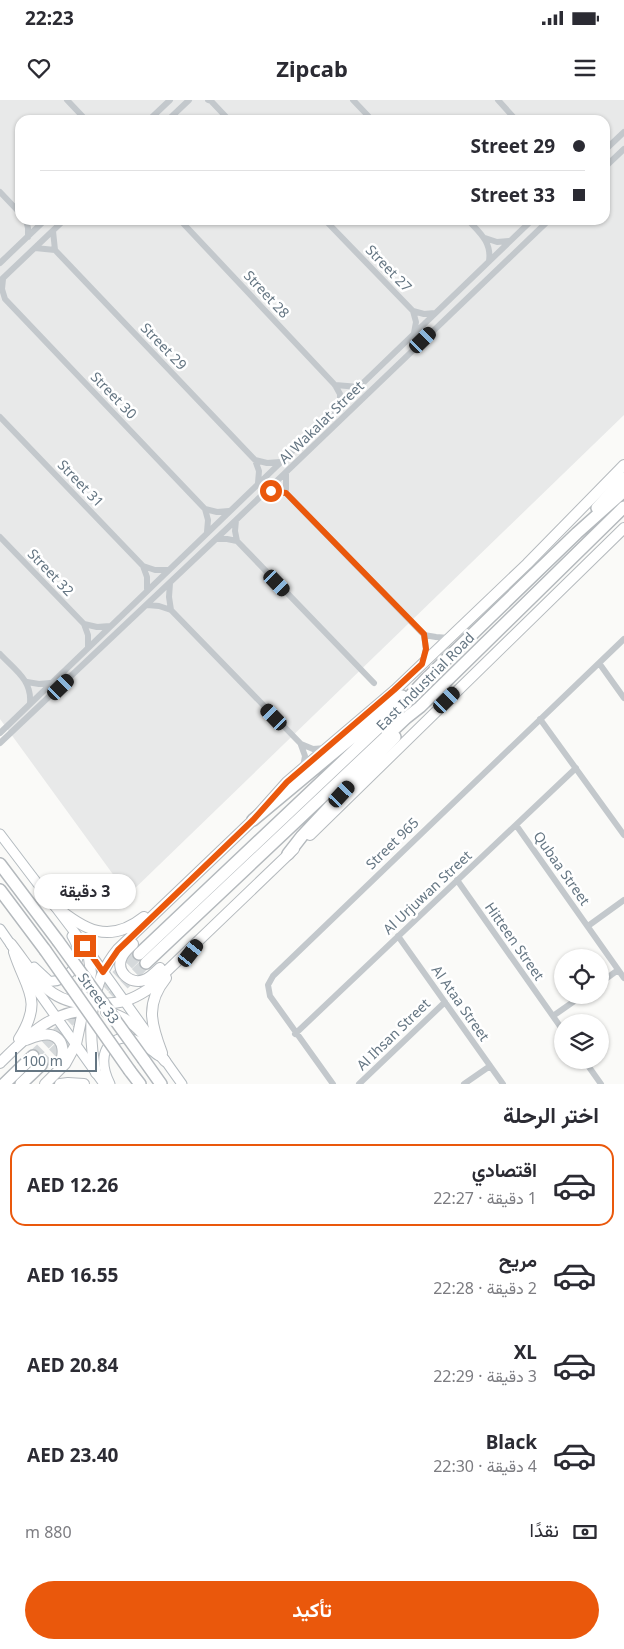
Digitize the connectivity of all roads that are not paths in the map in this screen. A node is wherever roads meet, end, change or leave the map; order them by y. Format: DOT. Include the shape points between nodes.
graph roads {
  1 [pos="67,100"];
  2 [pos="170,100"];
  3 [pos="189,100"];
  4 [pos="210,100"];
  5 [pos="353,100"];
  6 [pos="498,100"];
  7 [pos="81,115"];
  8 [pos="154,115"];
  9 [pos="173,115"];
  10 [pos="224,115"];
  11 [pos="367,115"];
  12 [pos="512,115"];
  13 [pos="624,132"];
  14 [pos="610,145"];
  15 [pos="624,149"];
  16 [pos="610,162"];
  17 [pos="0,192"];
  18 [pos="15,208"];
  19 [pos="28,225"];
  20 [pos="41,225"];
  21 [pos="59,225"];
  22 [pos="185,225"];
  23 [pos="330,225"];
  24 [pos="473,225"];
  25 [pos="527,225"];
  26 [pos="544,225"];
  27 [pos="53,231"];
  28 [pos="28,237"];
  29 [pos="484,237"];
  30 [pos="510,241"];
  31 [pos="35,248"];
  32 [pos="55,250"];
  33 [pos="489,261"];
  34 [pos="0,264"];
  35 [pos="1,280"];
  36 [pos="2,298"];
  37 [pos="413,311"];
  38 [pos="435,313"];
  39 [pos="414,333"];
  40 [pos="335,385"];
  41 [pos="359,387"];
  42 [pos="340,404"];
  43 [pos="0,417"];
  44 [pos="255,460"];
  45 [pos="280,462"];
  46 [pos="624,465"];
  47 [pos="286,472"];
  48 [pos="624,478"];
  49 [pos="258,483"];
  50 [pos="624,491"];
  51 [pos="266,492"];
  52 [pos="286,493"];
  53 [pos="624,507"];
  54 [pos="205,509"];
  55 [pos="229,511"];
  56 [pos="624,517"];
  57 [pos="236,520"];
  58 [pos="624,528"];
  59 [pos="208,532"];
  60 [pos="577,533"];
  61 [pos="0,537"];
  62 [pos="216,539"];
  63 [pos="237,541"];
  64 [pos="588,544"];
  65 [pos="143,566"];
  66 [pos="168,570"];
  67 [pos="170,583"];
  68 [pos="147,590"];
  69 [pos="147,605"];
  70 [pos="171,610"];
  71 [pos="84,624"];
  72 [pos="110,626"];
  73 [pos="424,634"];
  74 [pos="449,638"];
  75 [pos="624,639"];
  76 [pos="88,647"];
  77 [pos="0,654"];
  78 [pos="600,663"];
  79 [pos="422,664"];
  80 [pos="426,679"];
  81 [pos="27,682"];
  82 [pos="51,683"];
  83 [pos="374,683"];
  84 [pos="624,698"];
  85 [pos="30,704"];
  86 [pos="420,707"];
  87 [pos="540,719"];
  88 [pos="0,732"];
  89 [pos="0,743"];
  90 [pos="301,744"];
  91 [pos="327,747"];
  92 [pos="303,768"];
  93 [pos="576,768"];
  94 [pos="253,820"];
  95 [pos="516,825"];
  96 [pos="0,834"];
  97 [pos="624,835"];
  98 [pos="288,854"];
  99 [pos="0,864"];
  100 [pos="457,880"];
  101 [pos="181,889"];
  102 [pos="0,890"];
  103 [pos="624,900"];
  104 [pos="54,905"];
  105 [pos="66,922"];
  106 [pos="212,926"];
  107 [pos="588,926"];
  108 [pos="0,929"];
  109 [pos="398,936"];
  110 [pos="11,944"];
  111 [pos="85,946"];
  112 [pos="139,954"];
  113 [pos="146,963"];
  114 [pos="618,970"];
  115 [pos="103,972"];
  116 [pos="609,976"];
  117 [pos="624,978"];
  118 [pos="126,1002"];
  119 [pos="445,1002"];
  120 [pos="570,1004"];
  121 [pos="89,1007"];
  122 [pos="56,1016"];
  123 [pos="553,1016"];
  124 [pos="295,1034"];
  125 [pos="20,1043"];
  126 [pos="76,1044"];
  127 [pos="12,1050"];
  128 [pos="165,1061"];
  129 [pos="0,1062"];
  130 [pos="490,1066"];
  131 [pos="590,1069"];
  132 [pos="96,1073"];
  133 [pos="4,1084"];
  134 [pos="21,1084"];
  135 [pos="39,1084"];
  136 [pos="45,1084"];
  137 [pos="60,1084"];
  138 [pos="84,1084"];
  139 [pos="104,1084"];
  140 [pos="110,1084"];
  141 [pos="140,1084"];
  142 [pos="161,1084"];
  143 [pos="182,1084"];
  144 [pos="333,1084"];
  145 [pos="359,1084"];
  146 [pos="464,1084"];
  147 [pos="503,1084"];
  148 [pos="601,1084"];
  1 -- 7 [label="street"];
  2 -- 8 [label="street"];
  3 -- 9 [label="street"];
  4 -- 10 [label="street"];
  5 -- 11 [label="street"];
  6 -- 12 [label="street"];
  13 -- 14 [label="street"];
  15 -- 16 [label="street"];
  17 -- 18 [label="street"];
  19 -- 28 [label="street"];
  20 -- 28 [label="street"];
  21 -- 27 [label="street"];
  22 -- 40 [label="street, Street 28"];
  23 -- 37 [label="street, Street 27"];
  24 -- 29 [label="street"];
  25 -- 30 [label="street, Al Wakalat Street"];
  26 -- 47 [label="street, Al Wakalat Street"];
  27 -- 31 [label="street"];
  27 -- 32 [label="street"];
  28 -- 34 [label="street"];
  29 -- 30 [label="street" via="497,242"];
  29 -- 33 [label="street" via="490,249"];
  30 -- 33 [label="street, Al Wakalat Street"];
  31 -- 32 [label="street"];
  31 -- 35 [label="street"];
  32 -- 44 [label="street, Street 29"];
  33 -- 38 [label="street, Al Wakalat Street"];
  35 -- 36 [label="street, Street 30"];
  36 -- 54 [label="street, Street 30"];
  37 -- 38 [label="street, Street 27"];
  37 -- 39 [label="street, Street 27"];
  38 -- 39 [label="street, Al Wakalat Street"];
  39 -- 41 [label="street, Al Wakalat Street"];
  40 -- 41 [label="street"];
  40 -- 42 [label="street, Street 28" via="340,394"];
  41 -- 42 [label="street, Al Wakalat Street"];
  42 -- 45 [label="street, Al Wakalat Street"];
  43 -- 65 [label="street, Street 31"];
  44 -- 45 [label="street"];
  44 -- 49 [label="street" via="259,471"];
  45 -- 49 [label="street, Al Wakalat Street"];
  46 -- 74 [label="main road, East Industrial Road"];
  47 -- 51 [label="street, Al Wakalat Street"];
  47 -- 52 [label="street"];
  48 -- 60 [label="highway"];
  49 -- 55 [label="street, Al Wakalat Street"];
  50 -- 60 [label="highway, East Industrial Road"];
  51 -- 52 [label="street"];
  51 -- 57 [label="street, Al Wakalat Street"];
  52 -- 73 [label="street"];
  53 -- 64 [label="highway, East Industrial Road"];
  54 -- 55 [label="street"];
  54 -- 59 [label="street"];
  55 -- 59 [label="street, Al Wakalat Street"];
  56 -- 64 [label="highway"];
  57 -- 62 [label="street, Al Wakalat Street"];
  57 -- 63 [label="street"];
  58 -- 98 [label="main road"];
  59 -- 66 [label="street, Al Wakalat Street"];
  60 -- 80 [label="highway, East Industrial Road"];
  61 -- 71 [label="street, Street 32"];
  62 -- 63 [label="street"];
  62 -- 67 [label="street, Al Wakalat Street"];
  63 -- 83 [label="street"];
  64 -- 86 [label="highway, East Industrial Road"];
  65 -- 66 [label="street"];
  65 -- 68 [label="street" via="148,577"];
  66 -- 68 [label="street, Al Wakalat Street"];
  67 -- 69 [label="street, Al Wakalat Street"];
  67 -- 70 [label="street"];
  68 -- 72 [label="street, Al Wakalat Street"];
  69 -- 70 [label="street"];
  69 -- 89 [label="street, Al Wakalat Street"];
  70 -- 90 [label="street"];
  71 -- 72 [label="street"];
  71 -- 76 [label="street"];
  72 -- 76 [label="street, Al Wakalat Street"];
  73 -- 74 [label="street"];
  73 -- 79 [label="street" via="426,649"];
  74 -- 79 [label="main road, East Industrial Road"];
  75 -- 78 [label="street, Street 965"];
  76 -- 82 [label="street, Al Wakalat Street"];
  77 -- 81 [label="street"];
  78 -- 84 [label="street"];
  78 -- 87 [label="street, Street 965"];
  79 -- 91 [label="main road, East Industrial Road"];
  80 -- 94 [label="highway" via="372,719"];
  80 -- 112 [label="highway, East Industrial Road"];
  81 -- 82 [label="street"];
  81 -- 85 [label="street"];
  82 -- 85 [label="street, Al Wakalat Street"];
  85 -- 88 [label="street, Al Wakalat Street"];
  86 -- 98 [label="highway" via="410,722"];
  86 -- 113 [label="highway, East Industrial Road"];
  87 -- 93 [label="street"];
  87 -- 124 [label="street, Street 965" via="273,976 268,984 270,996"];
  90 -- 91 [label="street" via="313,749"];
  90 -- 92 [label="street" via="305,756"];
  91 -- 92 [label="main road, East Industrial Road"];
  92 -- 94 [label="main road, East Industrial Road"];
  93 -- 95 [label="street, Al Urjuwan Street"];
  93 -- 97 [label="street"];
  94 -- 101 [label="main road, East Industrial Road"];
  95 -- 100 [label="street, Al Urjuwan Street"];
  95 -- 107 [label="street, Qubaa Street"];
  96 -- 104 [label="street, Street 33"];
  98 -- 106 [label="main road"];
  99 -- 142 [label="highway, Street 33, bridge"];
  100 -- 109 [label="street, Al Urjuwan Street"];
  100 -- 123 [label="street, Hitteen Street"];
  101 -- 104 [label="main road" via="133,925 113,932 85,927"];
  101 -- 106 [label="main road" via="122,957 120,966 124,974 134,981 146,979"];
  101 -- 115 [label="main road" via="118,950"];
  102 -- 141 [label="highway, Street 33, bridge"];
  103 -- 107 [label="street, Qubaa Street"];
  104 -- 105 [label="street, Street 33"];
  105 -- 110 [label="street" via="76,944 78,958 66,977 52,982 46,980"];
  105 -- 111 [label="street, Street 33"];
  106 -- 118 [label="main road" via="147,990"];
  106 -- 128 [label="main road" via="156,991 152,1019"];
  107 -- 114 [label="street, Qubaa Street"];
  108 -- 110 [label="street"];
  109 -- 119 [label="street, Al Ataa Street"];
  109 -- 124 [label="street, Al Urjuwan Street"];
  110 -- 121 [label="main road" via="49,992 68,1002"];
  110 -- 122 [label="street"];
  110 -- 127 [label="main road" via="30,991 32,1009 28,1025"];
  111 -- 115 [label="street, Street 33"];
  111 -- 121 [label="main road" via="91,973"];
  114 -- 116 [label="street"];
  114 -- 117 [label="street, Qubaa Street"];
  115 -- 118 [label="street, Street 33"];
  115 -- 121 [label="main road"];
  118 -- 121 [label="main road"];
  118 -- 128 [label="street, Street 33"];
  119 -- 130 [label="street, Al Ataa Street"];
  119 -- 145 [label="street, Al Ihsan Street"];
  120 -- 123 [label="street"];
  121 -- 122 [label="main road"];
  121 -- 126 [label="main road"];
  121 -- 128 [label="main road" via="119,1015 134,1024"];
  121 -- 132 [label="main road"];
  122 -- 125 [label="main road"];
  122 -- 126 [label="street"];
  124 -- 144 [label="street, Street 965"];
  125 -- 127 [label="main road"];
  125 -- 135 [label="main road" via="45,1035 60,1041 62,1060"];
  126 -- 132 [label="street"];
  126 -- 136 [label="main road" via="65,1064"];
  127 -- 129 [label="main road"];
  128 -- 140 [label="street" via="131,1038 118,1039 108,1047 103,1061"];
  128 -- 143 [label="street"];
  130 -- 146 [label="street"];
  130 -- 147 [label="street, Al Ataa Street"];
  131 -- 148 [label="street"];
  132 -- 139 [label="street"];
  133 -- 134 [label="highway" via="37,1061"];
  137 -- 138 [label="main road"];
}
